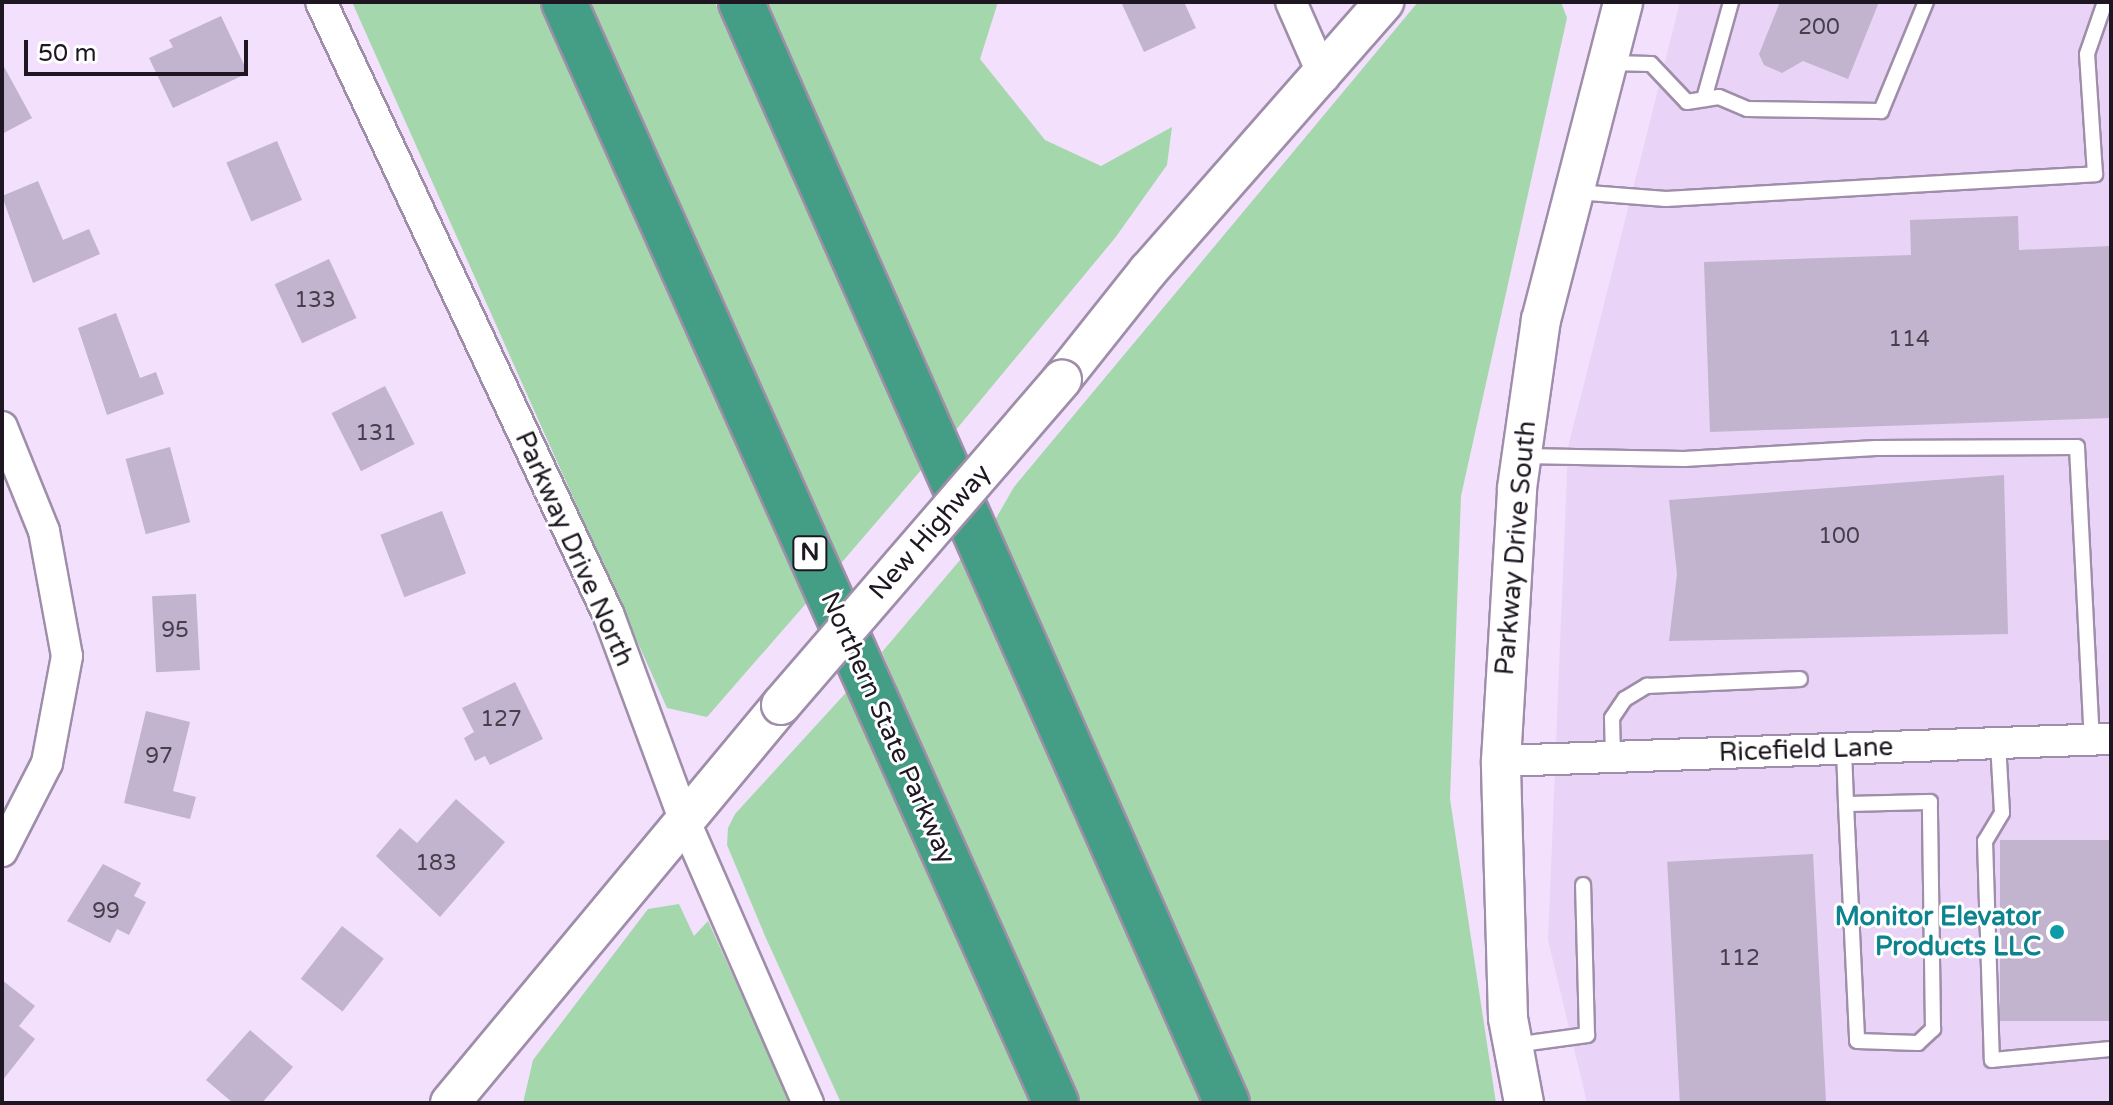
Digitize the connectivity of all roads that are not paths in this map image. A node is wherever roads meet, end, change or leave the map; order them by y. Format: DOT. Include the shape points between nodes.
graph roads {
  1 [pos="321,2"];
  2 [pos="564,2"];
  3 [pos="741,2"];
  4 [pos="1291,2"];
  5 [pos="1384,2"];
  6 [pos="1623,2"];
  7 [pos="1731,2"];
  8 [pos="1926,2"];
  9 [pos="2105,2"];
  10 [pos="1605,63"];
  11 [pos="1324,77"];
  12 [pos="1704,99"];
  13 [pos="1572,192"];
  14 [pos="2,427"];
  15 [pos="1522,456"];
  16 [pos="1800,679"];
  17 [pos="2101,739"];
  18 [pos="1998,743"];
  19 [pos="1844,749"];
  20 [pos="1613,758"];
  21 [pos="1501,761"];
  22 [pos="1846,804"];
  23 [pos="686,824"];
  24 [pos="2,851"];
  25 [pos="1583,885"];
  26 [pos="1514,1045"];
  27 [pos="2111,1049"];
  28 [pos="450,1103"];
  29 [pos="808,1103"];
  30 [pos="1056,1103"];
  31 [pos="1227,1103"];
  32 [pos="1524,1103"];
  1 -- 23 [label="street, Parkway Drive North" via="609,616"];
  2 -- 30 [label="highway, Northern State Parkway / N"];
  3 -- 31 [label="highway"];
  4 -- 11 [label="street"];
  5 -- 11 [label="street, New Highway"];
  6 -- 10 [label="street, Parkway Drive South"];
  7 -- 12 [label="lane"];
  8 -- 12 [label="lane" via="1881,111 1747,109 1719,97"];
  9 -- 13 [label="lane" via="2087,54 2095,174 1666,199"];
  10 -- 12 [label="lane" via="1651,64 1687,102"];
  10 -- 13 [label="street, Parkway Drive South"];
  11 -- 23 [label="street, New Highway, bridge" via="1148,271"];
  13 -- 15 [label="street, Parkway Drive South" via="1541,320"];
  14 -- 24 [label="street" via="44,531 67,656 47,763"];
  15 -- 17 [label="lane" via="1684,459 1876,448 2077,447"];
  15 -- 21 [label="street, Parkway Drive South" via="1506,626"];
  16 -- 20 [label="lane" via="1647,686 1625,699 1612,718"];
  17 -- 18 [label="street, Ricefield Lane"];
  18 -- 19 [label="street, Ricefield Lane"];
  18 -- 27 [label="lane" via="2002,813 1985,841 1992,1060"];
  19 -- 20 [label="street, Ricefield Lane"];
  19 -- 22 [label="lane"];
  20 -- 21 [label="street, Ricefield Lane"];
  21 -- 26 [label="street, Parkway Drive South" via="1508,1018"];
  22 -- 22 [label="lane" via="1857,1041 1918,1043 1933,1029 1930,802"];
  23 -- 28 [label="street, New Highway"];
  23 -- 29 [label="street, Parkway Drive North"];
  25 -- 26 [label="lane" via="1587,1035"];
  26 -- 32 [label="street, Parkway Drive South"];
}
